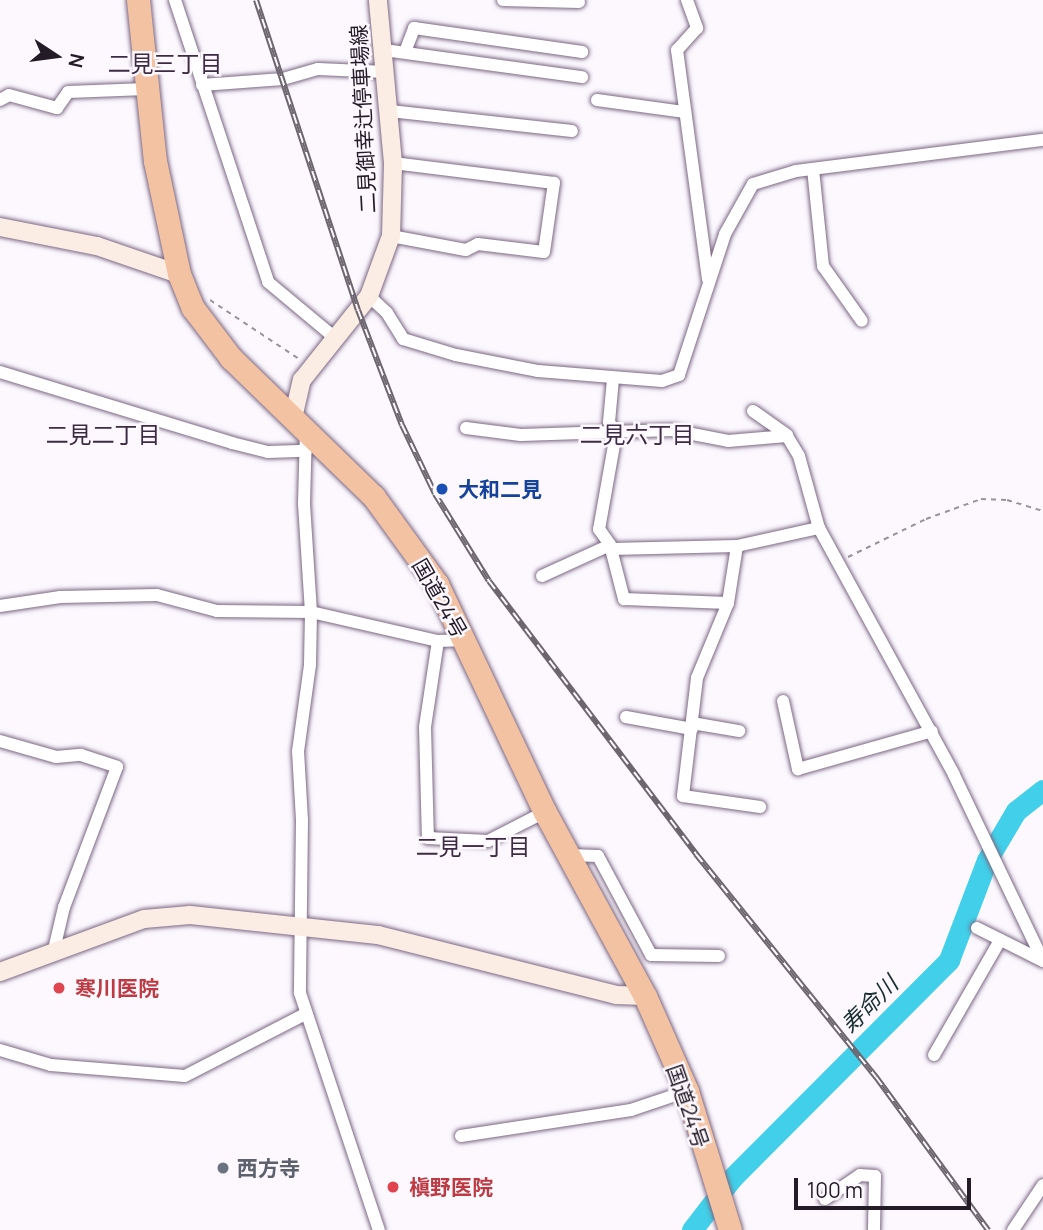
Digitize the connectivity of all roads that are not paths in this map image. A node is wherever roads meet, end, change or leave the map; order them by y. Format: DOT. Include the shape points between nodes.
graph roads {
  1 [pos="138,0"];
  2 [pos="175,0"];
  3 [pos="378,0"];
  4 [pos="503,0"];
  5 [pos="687,0"];
  6 [pos="579,2"];
  7 [pos="384,50"];
  8 [pos="405,52"];
  9 [pos="582,52"];
  10 [pos="386,72"];
  11 [pos="582,77"];
  12 [pos="202,85"];
  13 [pos="146,89"];
  14 [pos="0,100"];
  15 [pos="597,100"];
  16 [pos="390,111"];
  17 [pos="685,111"];
  18 [pos="572,131"];
  19 [pos="1043,139"];
  20 [pos="393,163"];
  21 [pos="813,169"];
  22 [pos="0,227"];
  23 [pos="391,236"];
  24 [pos="182,282"];
  25 [pos="709,282"];
  26 [pos="369,296"];
  27 [pos="862,321"];
  28 [pos="334,337"];
  29 [pos="0,372"];
  30 [pos="613,379"];
  31 [pos="753,411"];
  32 [pos="466,428"];
  33 [pos="301,433"];
  34 [pos="616,434"];
  35 [pos="787,436"];
  36 [pos="819,528"];
  37 [pos="737,546"];
  38 [pos="611,547"];
  39 [pos="542,576"];
  40 [pos="728,603"];
  41 [pos="0,606"];
  42 [pos="312,612"];
  43 [pos="438,640"];
  44 [pos="464,640"];
  45 [pos="783,701"];
  46 [pos="626,717"];
  47 [pos="692,726"];
  48 [pos="739,731"];
  49 [pos="932,731"];
  50 [pos="0,741"];
  51 [pos="760,807"];
  52 [pos="545,811"];
  53 [pos="569,855"];
  54 [pos="300,927"];
  55 [pos="976,928"];
  56 [pos="1000,940"];
  57 [pos="53,954"];
  58 [pos="719,956"];
  59 [pos="1043,961"];
  60 [pos="0,971"];
  61 [pos="645,996"];
  62 [pos="305,1014"];
  63 [pos="0,1050"];
  64 [pos="934,1055"];
  65 [pos="687,1091"];
  66 [pos="461,1136"];
  67 [pos="1043,1185"];
  68 [pos="825,1199"];
  69 [pos="728,1224"];
  70 [pos="379,1230"];
  71 [pos="874,1230"];
  72 [pos="1013,1230"];
  1 -- 13 [label="highway, 国道24号"];
  2 -- 12 [label="street"];
  3 -- 7 [label="street, 二見御幸辻停車場線"];
  4 -- 6 [label="street"];
  5 -- 17 [label="street" via="697,28 677,50"];
  7 -- 8 [label="street"];
  7 -- 10 [label="street, 二見御幸辻停車場線"];
  8 -- 9 [label="street" via="414,27"];
  8 -- 11 [label="street"];
  10 -- 12 [label="street" via="318,69 283,79"];
  10 -- 16 [label="street, 二見御幸辻停車場線"];
  12 -- 28 [label="street" via="268,282"];
  13 -- 14 [label="street" via="68,92 57,108 9,95"];
  13 -- 24 [label="highway, 国道24号" via="155,161"];
  15 -- 17 [label="street"];
  16 -- 18 [label="street"];
  16 -- 20 [label="street, 二見御幸辻停車場線"];
  17 -- 25 [label="street"];
  19 -- 21 [label="street"];
  20 -- 23 [label="street, 二見御幸辻停車場線"];
  20 -- 23 [label="street" via="554,183 544,252 478,244 466,250"];
  21 -- 25 [label="street" via="773,175 753,184 725,234"];
  21 -- 27 [label="street" via="823,265"];
  22 -- 24 [label="street" via="97,246"];
  23 -- 26 [label="street, 二見御幸辻停車場線"];
  24 -- 33 [label="highway, 国道24号" via="210,334"];
  25 -- 30 [label="street" via="679,374 662,382"];
  26 -- 28 [label="street, 二見御幸辻停車場線"];
  26 -- 30 [label="street" via="387,313 403,339 538,371"];
  28 -- 33 [label="street, 二見御幸辻停車場線" via="302,380"];
  29 -- 33 [label="street" via="268,452"];
  30 -- 34 [label="street" via="609,422"];
  31 -- 35 [label="street"];
  32 -- 34 [label="street" via="521,435"];
  33 -- 42 [label="street"];
  33 -- 44 [label="highway, 国道24号" via="374,497 437,584"];
  34 -- 35 [label="street" via="672,430 728,442"];
  34 -- 38 [label="street" via="599,528"];
  35 -- 36 [label="street" via="799,456"];
  36 -- 37 [label="street"];
  36 -- 49 [label="street" via="835,564"];
  37 -- 38 [label="street"];
  37 -- 40 [label="street"];
  38 -- 39 [label="street"];
  38 -- 40 [label="street" via="624,599"];
  40 -- 47 [label="street" via="697,678"];
  41 -- 42 [label="street" via="116,594 157,595 243,614"];
  42 -- 43 [label="street"];
  42 -- 54 [label="street" via="298,751"];
  43 -- 44 [label="street"];
  43 -- 52 [label="street" via="425,727 428,838 488,841"];
  44 -- 52 [label="highway, 国道24号"];
  45 -- 49 [label="street" via="798,769"];
  46 -- 47 [label="street"];
  47 -- 48 [label="street"];
  47 -- 51 [label="street" via="683,796"];
  49 -- 59 [label="street"];
  50 -- 57 [label="street" via="117,767 64,908"];
  52 -- 53 [label="highway, 国道24号"];
  53 -- 58 [label="street" via="598,856 651,955"];
  53 -- 61 [label="highway, 国道24号"];
  54 -- 57 [label="street" via="190,915 144,919"];
  54 -- 61 [label="street" via="378,935 616,995"];
  54 -- 62 [label="street" via="298,972"];
  55 -- 56 [label="street"];
  56 -- 59 [label="street"];
  56 -- 64 [label="street"];
  57 -- 60 [label="street"];
  61 -- 65 [label="highway, 国道24号"];
  62 -- 63 [label="street" via="185,1076 51,1065"];
  62 -- 70 [label="street"];
  65 -- 66 [label="street" via="631,1110"];
  65 -- 69 [label="highway, 国道24号"];
  67 -- 72 [label="street"];
  68 -- 71 [label="street" via="860,1175 874,1176"];
}
